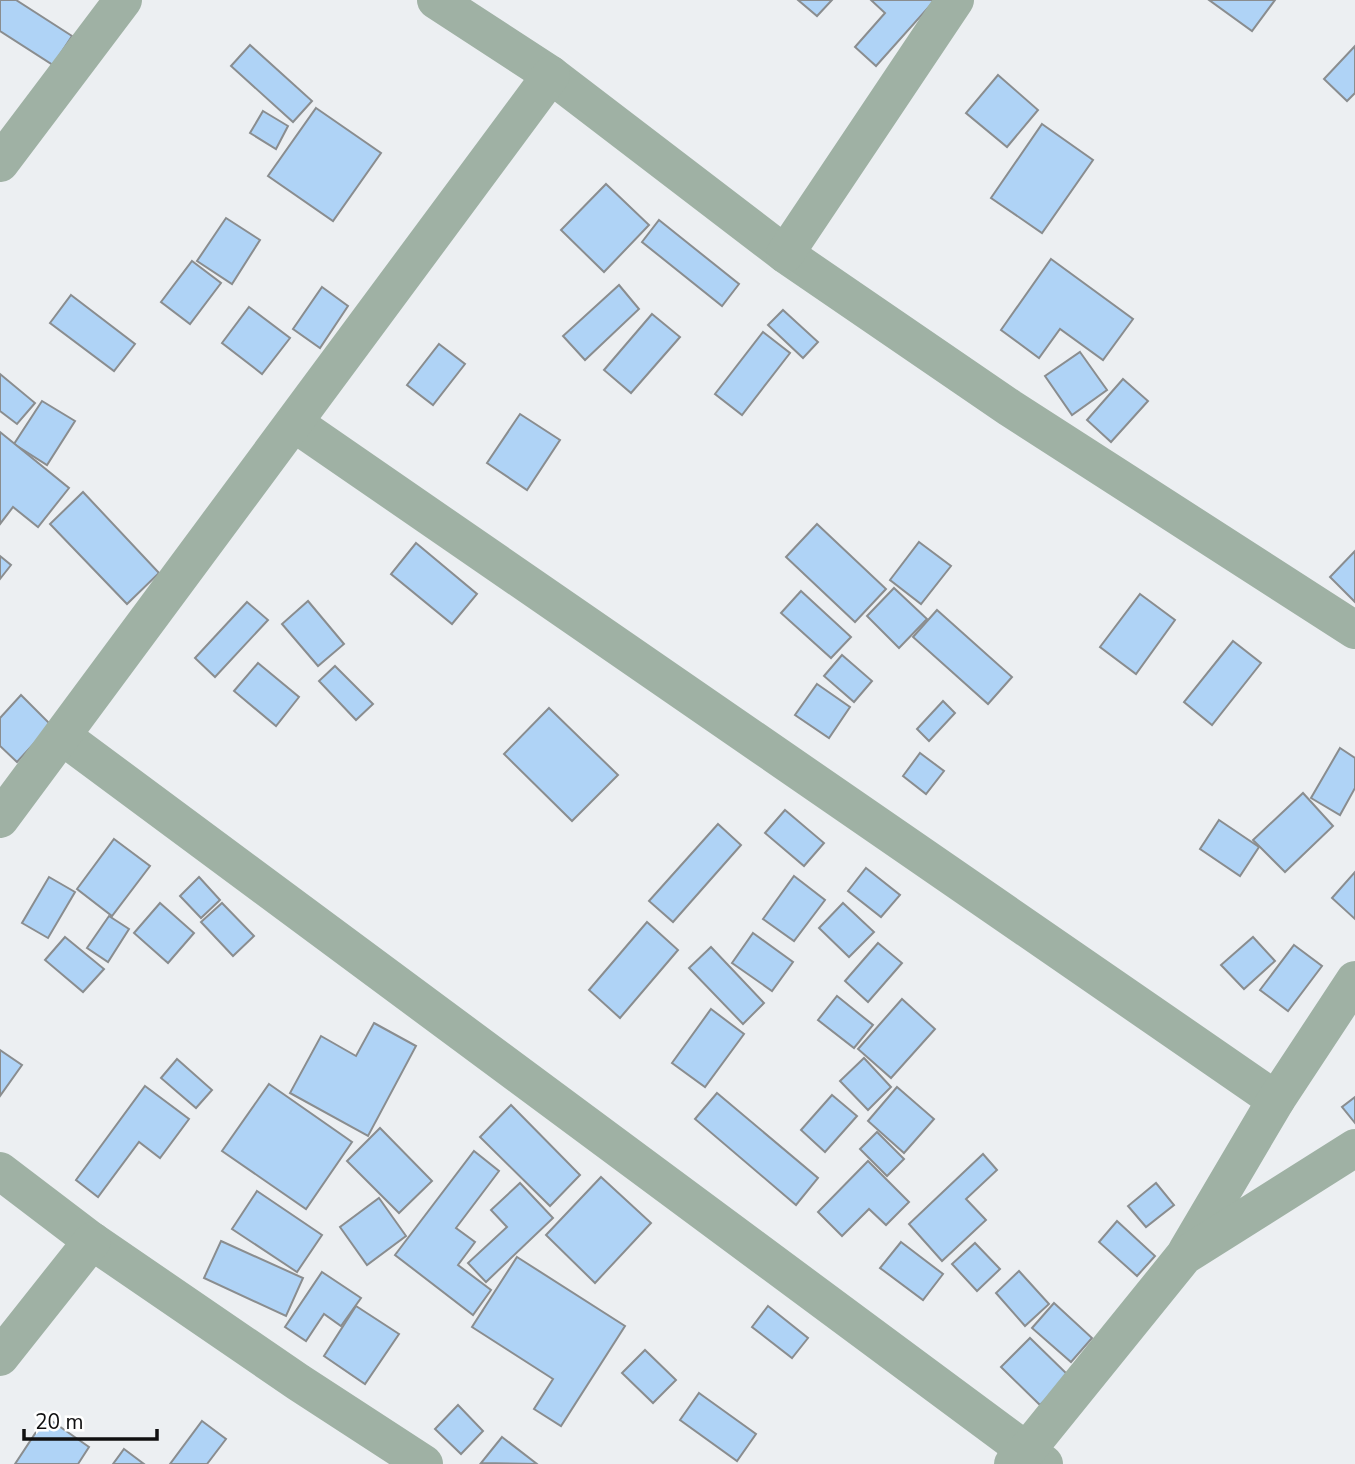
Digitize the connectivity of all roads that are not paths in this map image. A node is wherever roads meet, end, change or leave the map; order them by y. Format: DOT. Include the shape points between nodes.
graph roads {
  1 [pos="123,0"];
  2 [pos="436,0"];
  3 [pos="955,0"];
  4 [pos="551,75"];
  5 [pos="7,143"];
  6 [pos="785,254"];
  7 [pos="294,423"];
  8 [pos="1355,630"];
  9 [pos="62,736"];
  10 [pos="0,819"];
  11 [pos="1355,980"];
  12 [pos="1276,1100"];
  13 [pos="1355,1148"];
  14 [pos="0,1171"];
  15 [pos="92,1241"];
  16 [pos="1184,1256"];
  17 [pos="0,1357"];
  18 [pos="1028,1460"];
  19 [pos="413,1461"];
  1 -- 5 [label="street"];
  2 -- 4 [label="street"];
  3 -- 6 [label="street"];
  4 -- 6 [label="street"];
  4 -- 7 [label="street"];
  6 -- 8 [label="street" via="1010,408"];
  7 -- 9 [label="street"];
  7 -- 12 [label="street"];
  9 -- 10 [label="street"];
  9 -- 18 [label="street"];
  11 -- 12 [label="street"];
  12 -- 16 [label="street"];
  13 -- 16 [label="street"];
  14 -- 15 [label="street"];
  15 -- 17 [label="street"];
  15 -- 19 [label="street"];
  16 -- 18 [label="street"];
}
